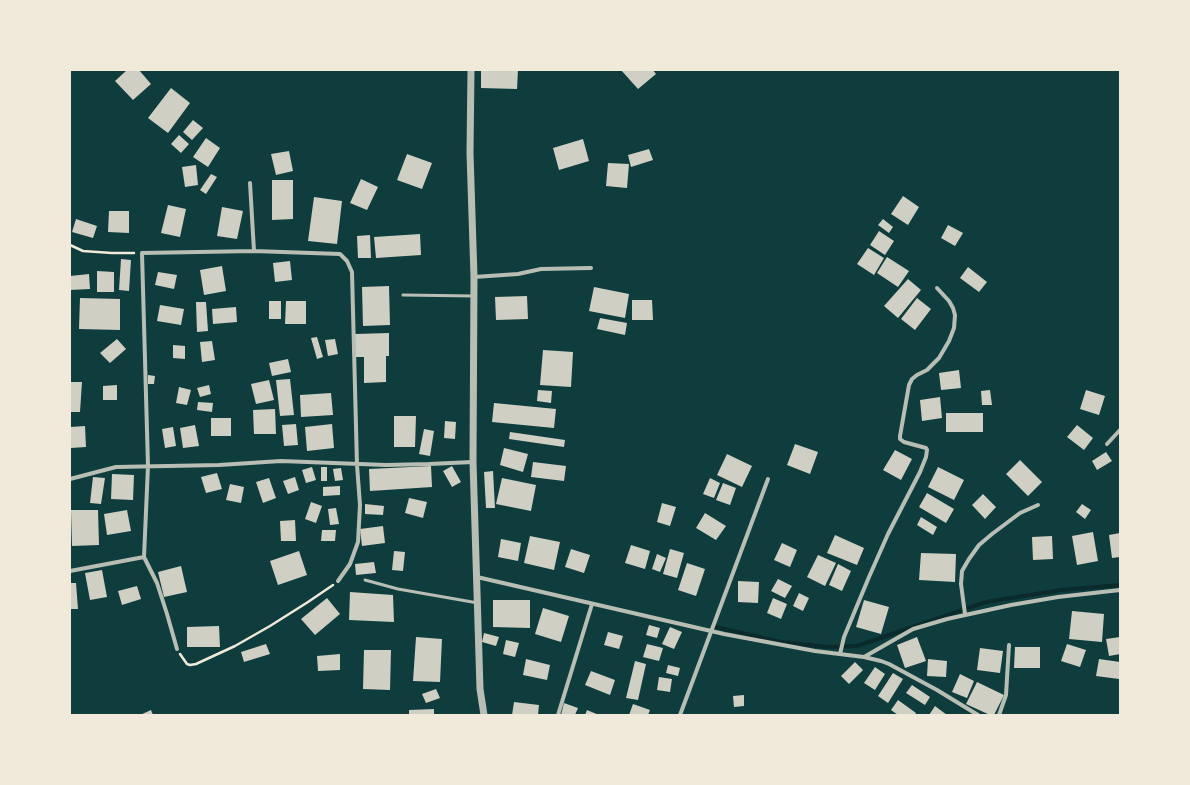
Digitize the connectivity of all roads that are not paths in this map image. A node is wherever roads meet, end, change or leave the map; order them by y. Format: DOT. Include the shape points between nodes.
graph roads {
  1 [pos="471,70"];
  2 [pos="250,183"];
  3 [pos="254,251"];
  4 [pos="591,268"];
  5 [pos="474,277"];
  6 [pos="937,288"];
  7 [pos="402,295"];
  8 [pos="474,296"];
  9 [pos="1120,430"];
  10 [pos="1107,444"];
  11 [pos="473,462"];
  12 [pos="357,464"];
  13 [pos="148,466"];
  14 [pos="70,479"];
  15 [pos="768,479"];
  16 [pos="1038,505"];
  17 [pos="144,557"];
  18 [pos="70,571"];
  19 [pos="477,577"];
  20 [pos="365,580"];
  21 [pos="338,581"];
  22 [pos="1120,590"];
  23 [pos="478,603"];
  24 [pos="592,604"];
  25 [pos="965,614"];
  26 [pos="711,631"];
  27 [pos="1009,645"];
  28 [pos="177,649"];
  29 [pos="840,654"];
  30 [pos="864,657"];
  31 [pos="484,715"];
  32 [pos="558,715"];
  33 [pos="680,715"];
  34 [pos="978,715"];
  35 [pos="999,715"];
  1 -- 5 [label="street" via="470,153"];
  2 -- 3 [label="street"];
  3 -- 12 [label="street" via="340,254 347,261 352,272"];
  3 -- 13 [label="street" via="142,253"];
  4 -- 5 [label="street" via="542,269 518,274"];
  5 -- 8 [label="street"];
  6 -- 29 [label="street" via="953,308 954,328 950,341 939,358 927,370 917,375 909,385 900,436 904,442 926,448 926,457 856,607"];
  7 -- 8 [label="lane"];
  8 -- 11 [label="street"];
  9 -- 10 [label="street"];
  11 -- 12 [label="street"];
  11 -- 19 [label="street"];
  12 -- 13 [label="street" via="281,461"];
  12 -- 21 [label="street" via="360,505 358,542 350,564"];
  13 -- 14 [label="street" via="116,468"];
  13 -- 17 [label="street"];
  15 -- 26 [label="street"];
  16 -- 25 [label="street" via="1020,513 992,534 969,559 962,571 961,584"];
  17 -- 18 [label="street"];
  17 -- 28 [label="street" via="157,583"];
  19 -- 23 [label="street"];
  19 -- 24 [label="street"];
  20 -- 23 [label="lane" via="398,589"];
  22 -- 25 [label="street" via="1058,597"];
  23 -- 31 [label="street" via="480,689"];
  24 -- 26 [label="street"];
  24 -- 32 [label="street"];
  25 -- 30 [label="street" via="914,629"];
  26 -- 29 [label="street"];
  26 -- 33 [label="street"];
  27 -- 35 [label="street" via="1006,695"];
  29 -- 30 [label="street"];
  30 -- 34 [label="street" via="889,664"];
}
